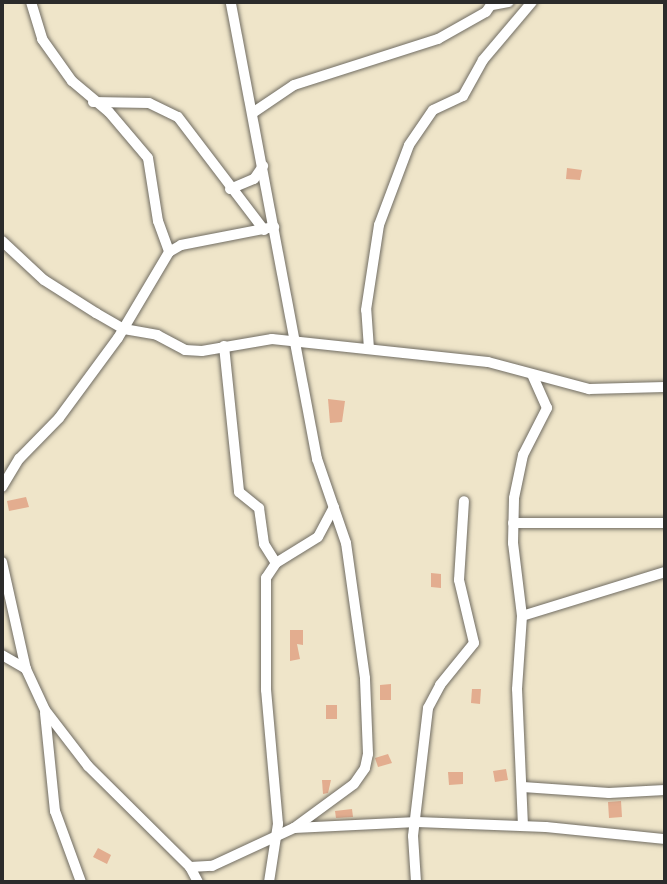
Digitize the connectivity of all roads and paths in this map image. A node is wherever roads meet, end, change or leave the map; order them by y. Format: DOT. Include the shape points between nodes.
graph roads {
  1 [pos="32,2"];
  2 [pos="231,2"];
  3 [pos="509,2"];
  4 [pos="532,2"];
  5 [pos="493,3"];
  6 [pos="93,102"];
  7 [pos="254,112"];
  8 [pos="263,166"];
  9 [pos="230,189"];
  10 [pos="269,229"];
  11 [pos="2,242"];
  12 [pos="169,252"];
  13 [pos="124,329"];
  14 [pos="299,344"];
  15 [pos="224,346"];
  16 [pos="369,349"];
  17 [pos="532,376"];
  18 [pos="665,387"];
  19 [pos="2,487"];
  20 [pos="464,501"];
  21 [pos="334,507"];
  22 [pos="513,523"];
  23 [pos="665,523"];
  24 [pos="2,562"];
  25 [pos="275,563"];
  26 [pos="665,572"];
  27 [pos="522,616"];
  28 [pos="2,656"];
  29 [pos="26,669"];
  30 [pos="45,710"];
  31 [pos="523,787"];
  32 [pos="665,790"];
  33 [pos="416,822"];
  34 [pos="523,826"];
  35 [pos="294,828"];
  36 [pos="277,838"];
  37 [pos="665,839"];
  38 [pos="190,867"];
  39 [pos="81,882"];
  40 [pos="198,882"];
  41 [pos="269,882"];
  42 [pos="416,882"];
  1 -- 6 [label="street" via="42,39"];
  2 -- 7 [label="street"];
  3 -- 5 [label="street"];
  4 -- 16 [label="street" via="482,60 464,96 433,110 409,145 379,225 366,310"];
  5 -- 7 [label="street" via="438,39 294,85"];
  6 -- 9 [label="street" via="130,100 164,107 190,129"];
  6 -- 12 [label="street" via="108,112 148,158 158,221"];
  7 -- 8 [label="street"];
  8 -- 9 [label="street" via="254,179"];
  8 -- 10 [label="street"];
  9 -- 10 [label="street"];
  10 -- 12 [label="street" via="181,245"];
  10 -- 14 [label="street"];
  11 -- 13 [label="street" via="44,279"];
  12 -- 13 [label="street"];
  13 -- 15 [label="street" via="157,335 193,352"];
  13 -- 19 [label="street"];
  14 -- 15 [label="street" via="257,338"];
  14 -- 16 [label="street"];
  14 -- 21 [label="street" via="317,459"];
  15 -- 25 [label="street" via="239,492 262,513 264,544"];
  16 -- 17 [label="street" via="488,362"];
  17 -- 18 [label="street" via="589,389"];
  17 -- 22 [label="street" via="547,408 518,471"];
  20 -- 33 [label="street" via="459,580 474,643 428,708"];
  21 -- 25 [label="street" via="318,537"];
  21 -- 35 [label="street" via="350,567 365,678 368,754 354,784"];
  22 -- 23 [label="street"];
  22 -- 27 [label="street"];
  24 -- 29 [label="street"];
  25 -- 36 [label="street" via="266,578 264,624"];
  26 -- 27 [label="street"];
  27 -- 31 [label="street" via="517,689"];
  28 -- 29 [label="street"];
  29 -- 30 [label="street"];
  30 -- 38 [label="street" via="111,792"];
  30 -- 39 [label="street" via="55,811"];
  31 -- 32 [label="street" via="609,793"];
  31 -- 34 [label="street"];
  33 -- 34 [label="street"];
  33 -- 35 [label="street"];
  33 -- 42 [label="street" via="412,852"];
  34 -- 37 [label="street"];
  35 -- 36 [label="street"];
  36 -- 38 [label="street" via="212,866"];
  36 -- 41 [label="street"];
  38 -- 40 [label="street"];
}
